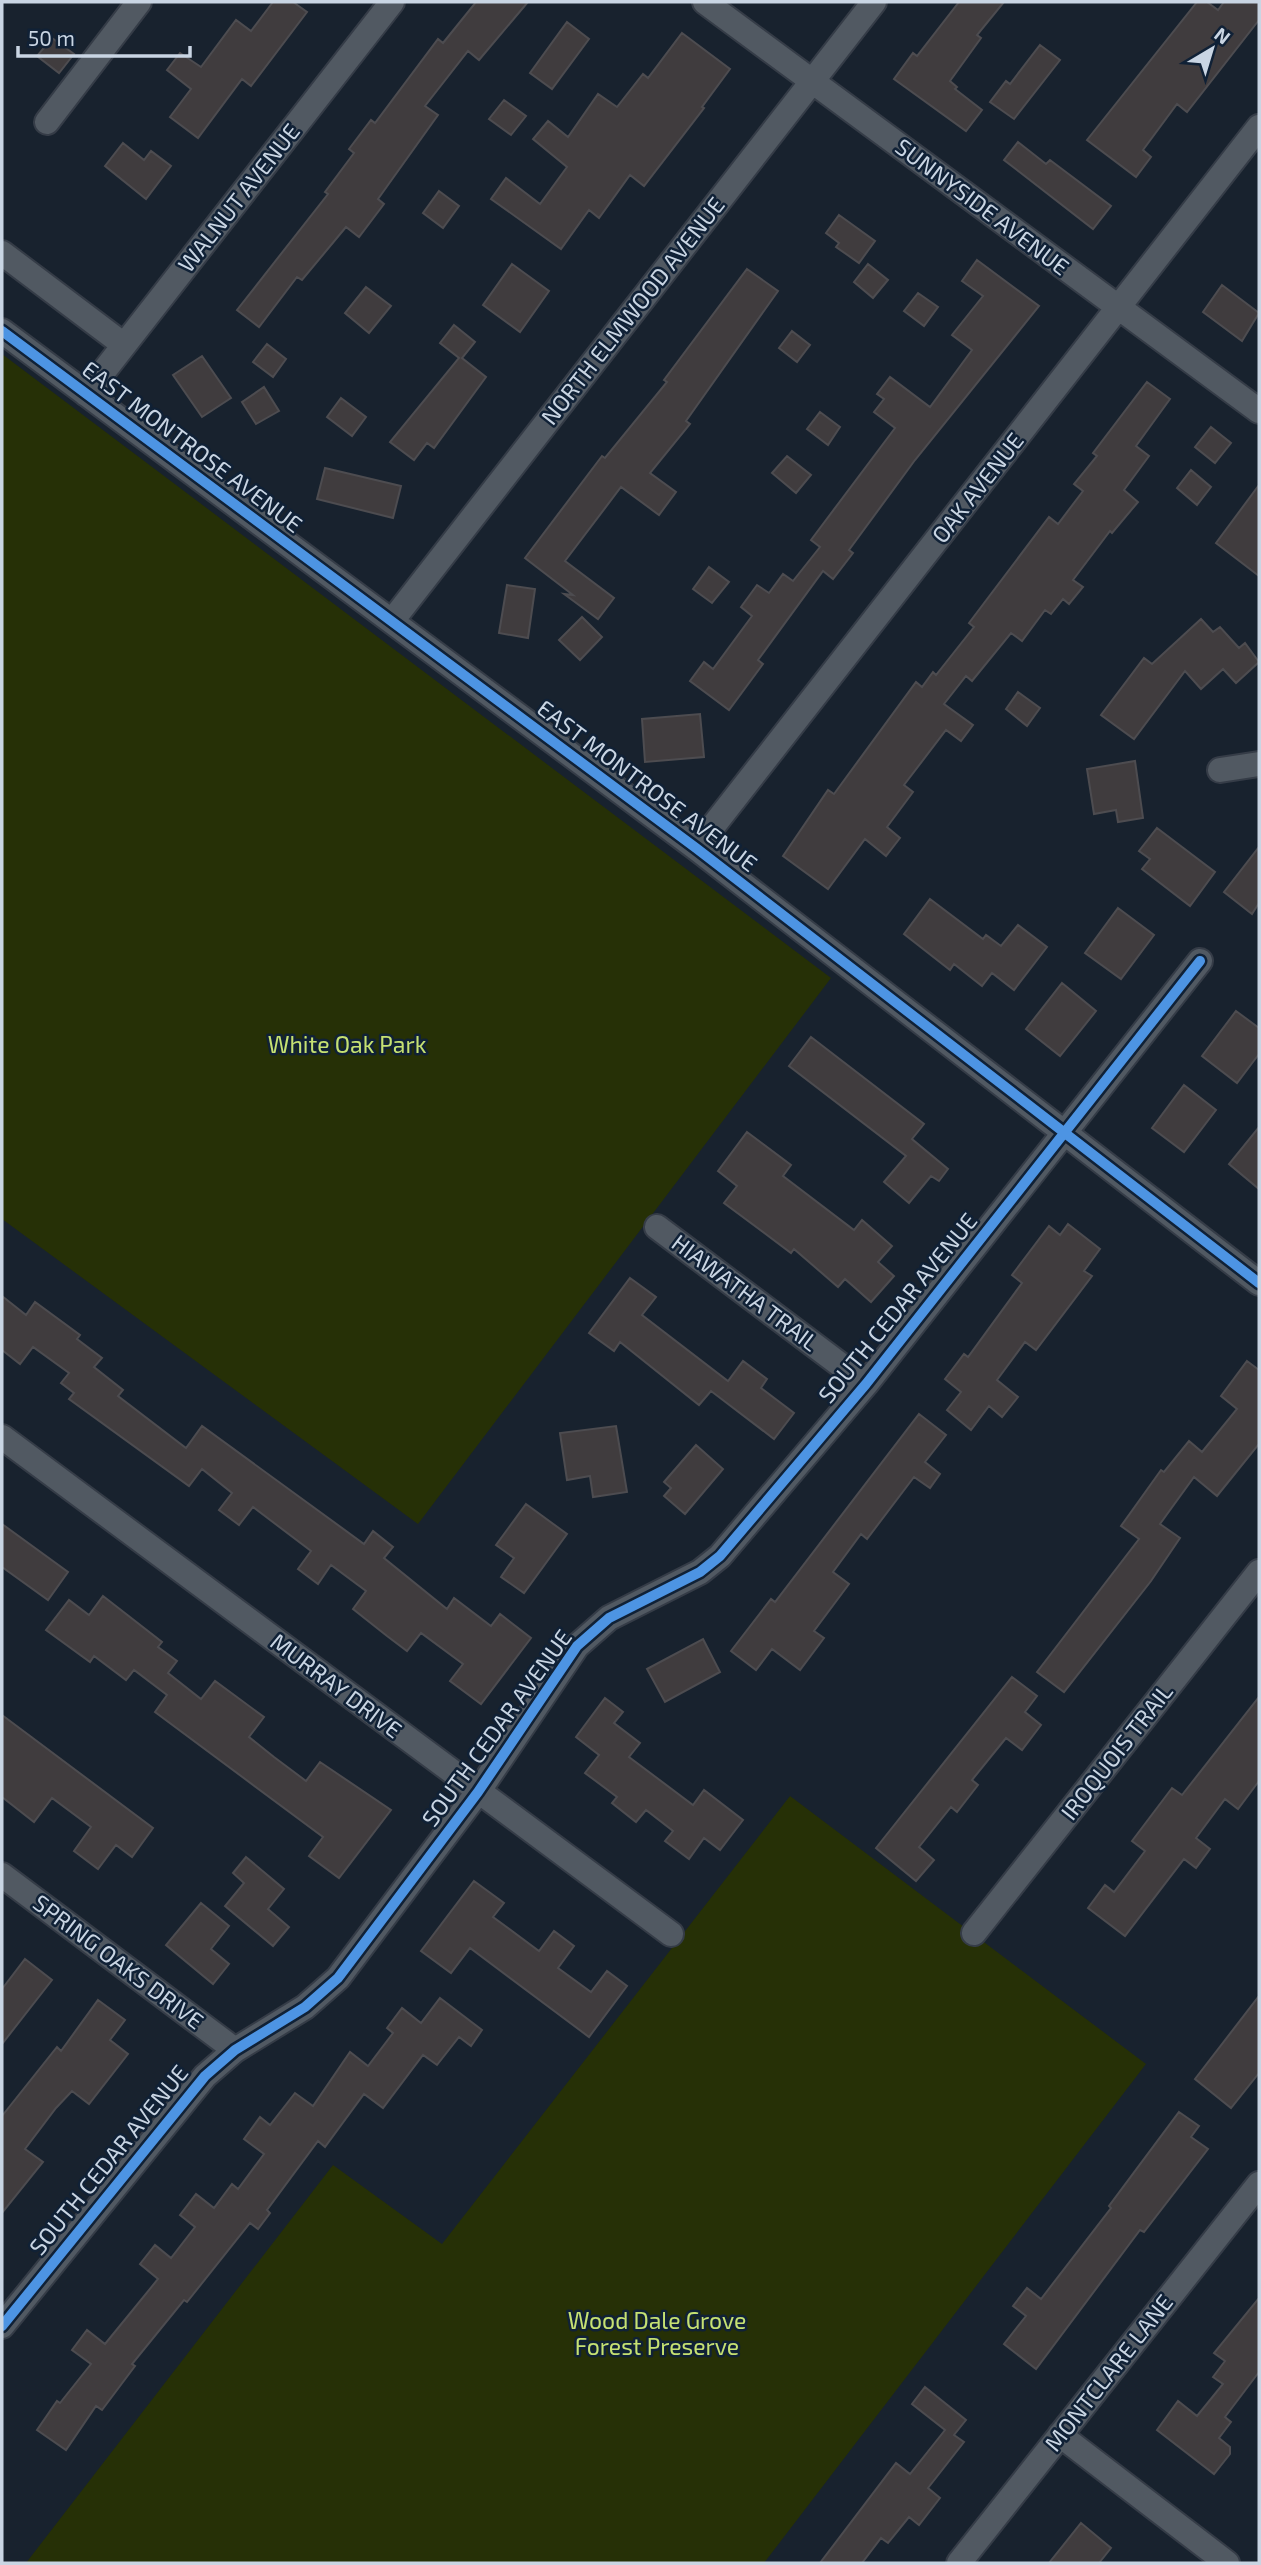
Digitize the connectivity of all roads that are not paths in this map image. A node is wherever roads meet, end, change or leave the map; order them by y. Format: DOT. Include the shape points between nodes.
graph roads {
  1 [pos="139,2"];
  2 [pos="392,2"];
  3 [pos="705,2"];
  4 [pos="874,2"];
  5 [pos="812,81"];
  6 [pos="47,122"];
  7 [pos="1259,127"];
  8 [pos="2,253"];
  9 [pos="1118,308"];
  10 [pos="2,331"];
  11 [pos="124,345"];
  12 [pos="86,394"];
  13 [pos="1259,411"];
  14 [pos="393,621"];
  15 [pos="1259,764"];
  16 [pos="1220,770"];
  17 [pos="696,848"];
  18 [pos="1200,961"];
  19 [pos="1064,1135"];
  20 [pos="657,1227"];
  21 [pos="1259,1283"];
  22 [pos="866,1384"];
  23 [pos="2,1437"];
  24 [pos="1259,1572"];
  25 [pos="478,1792"];
  26 [pos="2,1875"];
  27 [pos="974,1933"];
  28 [pos="671,1934"];
  29 [pos="235,2050"];
  30 [pos="1259,2184"];
  31 [pos="2,2326"];
  32 [pos="1060,2435"];
  33 [pos="959,2563"];
  34 [pos="1227,2563"];
  1 -- 6 [label="street"];
  2 -- 11 [label="street, WALNUT AVENUE"];
  3 -- 5 [label="street, SUNNYSIDE AVENUE"];
  4 -- 5 [label="street, NORTH ELMWOOD AVENUE"];
  5 -- 9 [label="street, SUNNYSIDE AVENUE"];
  5 -- 14 [label="street, NORTH ELMWOOD AVENUE"];
  7 -- 9 [label="street, OAK AVENUE"];
  8 -- 11 [label="street"];
  9 -- 13 [label="street, SUNNYSIDE AVENUE"];
  9 -- 17 [label="street, OAK AVENUE"];
  10 -- 12 [label="street, EAST MONTROSE AVENUE"];
  11 -- 12 [label="street, WALNUT AVENUE"];
  12 -- 14 [label="street, EAST MONTROSE AVENUE"];
  14 -- 17 [label="street, EAST MONTROSE AVENUE"];
  15 -- 16 [label="street"];
  17 -- 19 [label="street, EAST MONTROSE AVENUE"];
  18 -- 19 [label="street, SOUTH CEDAR AVENUE"];
  19 -- 21 [label="street, EAST MONTROSE AVENUE"];
  19 -- 22 [label="street, SOUTH CEDAR AVENUE"];
  20 -- 22 [label="street, HIAWATHA TRAIL"];
  22 -- 25 [label="street, SOUTH CEDAR AVENUE" via="720,1556 700,1572 609,1618 577,1646"];
  23 -- 25 [label="street, MURRAY DRIVE"];
  24 -- 27 [label="street, IROQUOIS TRAIL"];
  25 -- 28 [label="street, MURRAY DRIVE"];
  25 -- 29 [label="street, SOUTH CEDAR AVENUE" via="338,1978 304,2007"];
  26 -- 29 [label="street, SPRING OAKS DRIVE"];
  29 -- 31 [label="street, SOUTH CEDAR AVENUE" via="172,2113"];
  30 -- 32 [label="street, MONTCLARE LANE"];
  32 -- 33 [label="street, MONTCLARE LANE"];
  32 -- 34 [label="street"];
}
